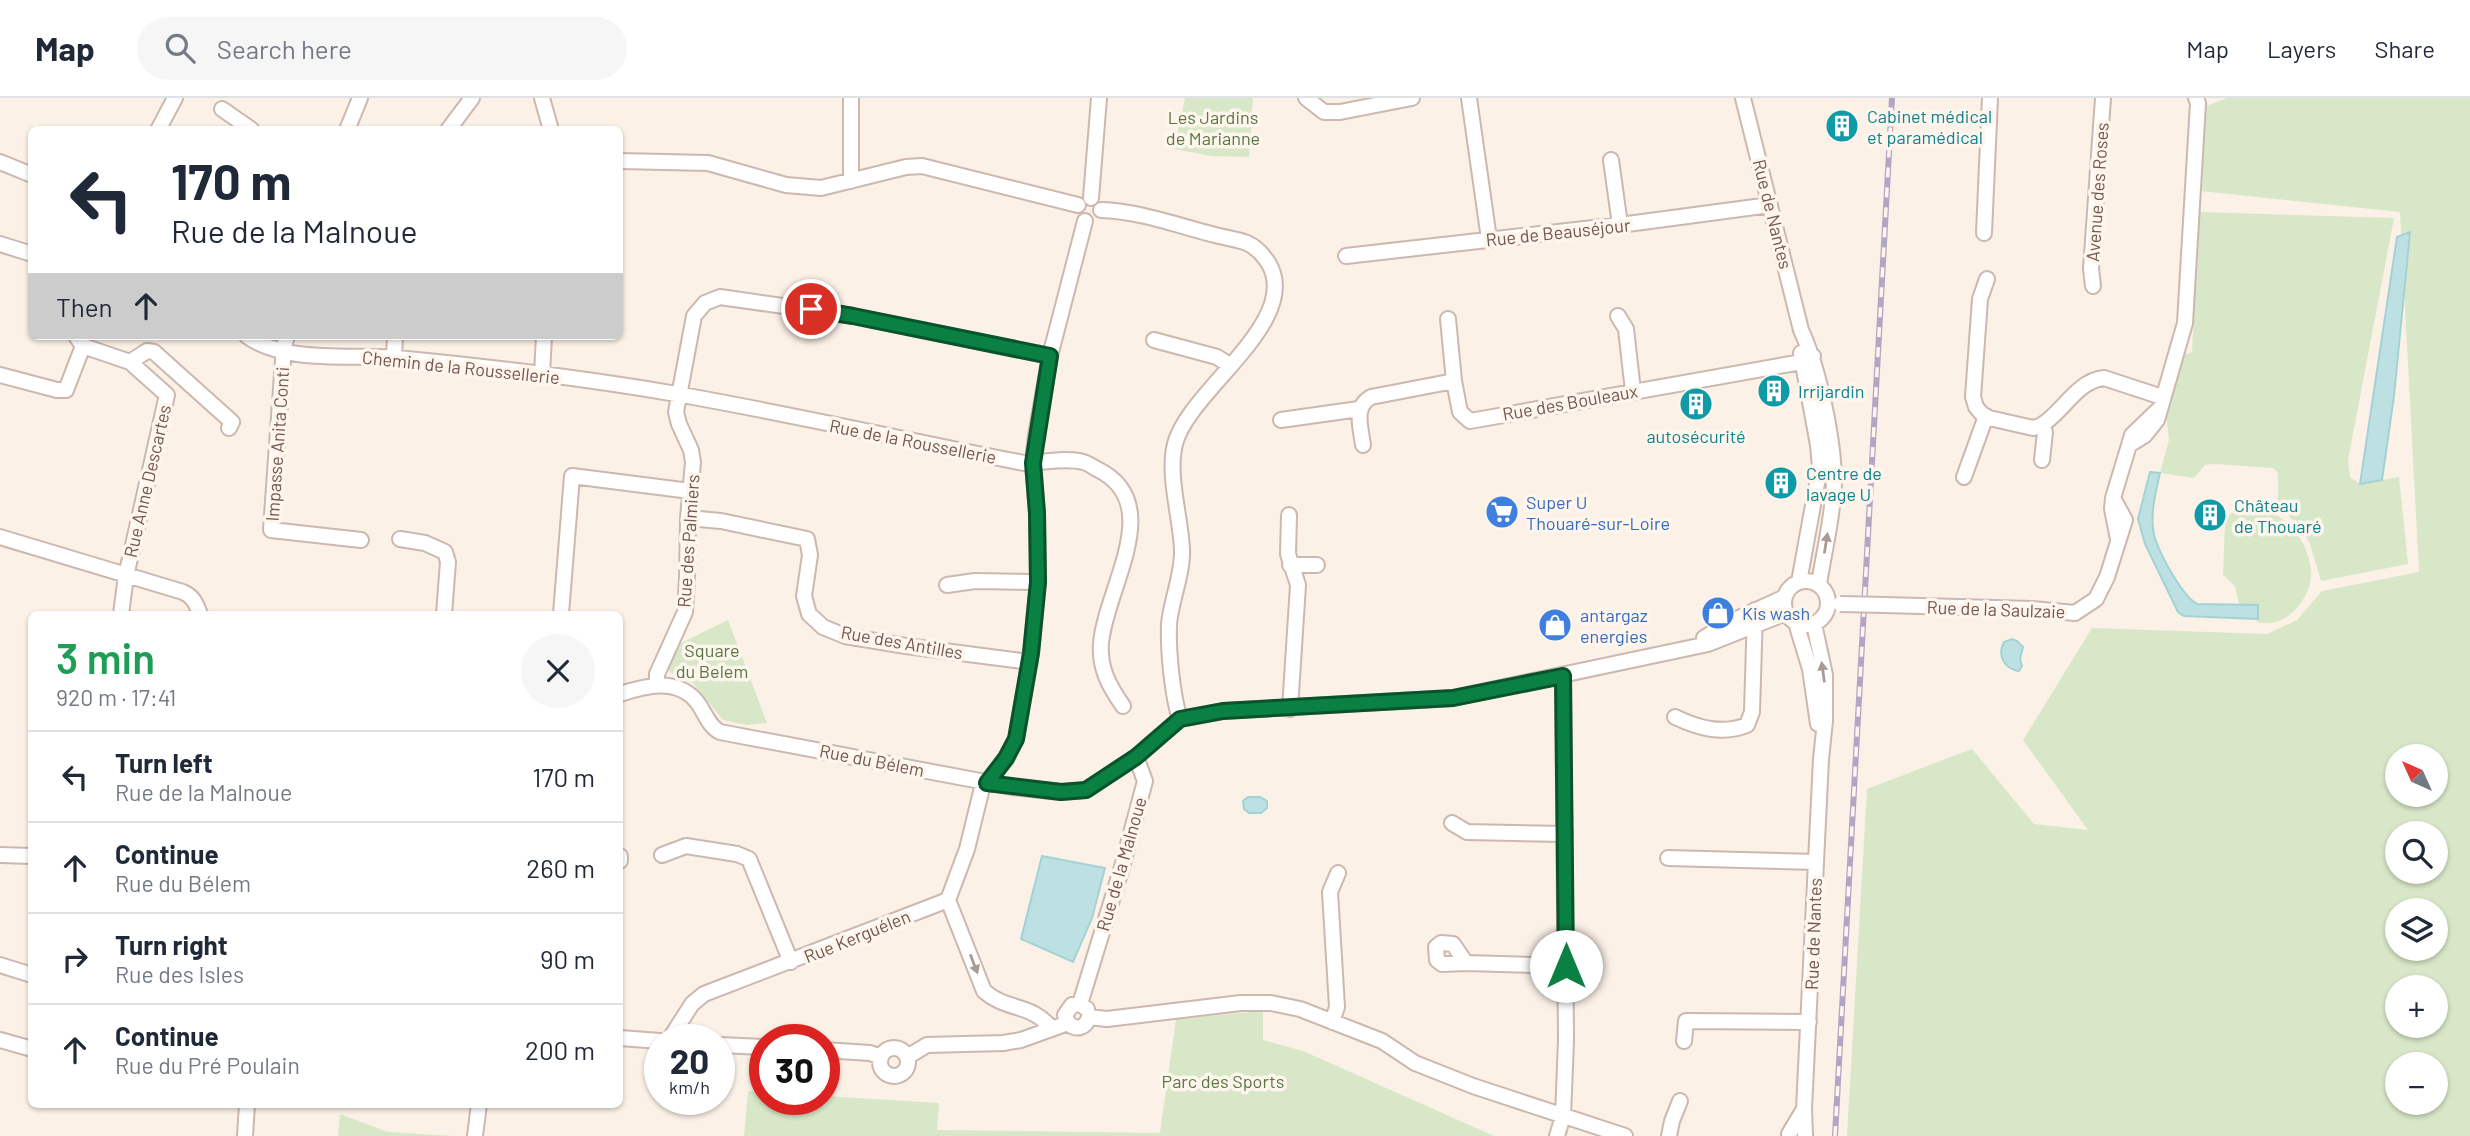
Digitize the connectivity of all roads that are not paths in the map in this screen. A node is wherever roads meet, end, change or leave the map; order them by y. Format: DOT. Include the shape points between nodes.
graph roads {
  1 [pos="175,98"];
  2 [pos="360,98"];
  3 [pos="472,98"];
  4 [pos="542,98"];
  5 [pos="851,98"];
  6 [pos="1099,98"];
  7 [pos="1306,98"];
  8 [pos="1412,98"];
  9 [pos="1469,98"];
  10 [pos="1743,98"];
  11 [pos="1990,98"];
  12 [pos="2103,98"];
  13 [pos="2202,100"];
  14 [pos="222,109"];
  15 [pos="160,126"];
  16 [pos="242,126"];
  17 [pos="349,126"];
  18 [pos="451,126"];
  19 [pos="550,126"];
  20 [pos="1611,160"];
  21 [pos="623,161"];
  22 [pos="0,162"];
  23 [pos="28,173"];
  24 [pos="851,181"];
  25 [pos="1085,201"];
  26 [pos="1770,205"];
  27 [pos="1101,210"];
  28 [pos="1085,221"];
  29 [pos="1620,225"];
  30 [pos="1984,233"];
  31 [pos="1489,239"];
  32 [pos="0,244"];
  33 [pos="28,253"];
  34 [pos="1346,256"];
  35 [pos="1987,279"];
  36 [pos="2093,286"];
  37 [pos="1618,316"];
  38 [pos="1448,319"];
  39 [pos="257,340"];
  40 [pos="286,340"];
  41 [pos="395,340"];
  42 [pos="544,340"];
  43 [pos="1154,340"];
  44 [pos="79,341"];
  45 [pos="284,351"];
  46 [pos="1050,356"];
  47 [pos="394,358"];
  48 [pos="1807,359"];
  49 [pos="130,362"];
  50 [pos="1231,366"];
  51 [pos="542,374"];
  52 [pos="0,375"];
  53 [pos="1454,381"];
  54 [pos="1633,391"];
  55 [pos="678,394"];
  56 [pos="2161,403"];
  57 [pos="1359,409"];
  58 [pos="1986,416"];
  59 [pos="1281,420"];
  60 [pos="2042,425"];
  61 [pos="229,428"];
  62 [pos="1363,445"];
  63 [pos="2042,460"];
  64 [pos="1033,463"];
  65 [pos="1964,477"];
  66 [pos="690,491"];
  67 [pos="1289,515"];
  68 [pos="688,518"];
  69 [pos="0,537"];
  70 [pos="361,540"];
  71 [pos="400,540"];
  72 [pos="1290,565"];
  73 [pos="1317,565"];
  74 [pos="125,576"];
  75 [pos="1038,582"];
  76 [pos="1798,582"];
  77 [pos="1819,584"];
  78 [pos="947,585"];
  79 [pos="1784,597"];
  80 [pos="1834,604"];
  81 [pos="1755,610"];
  82 [pos="121,611"];
  83 [pos="198,611"];
  84 [pos="444,611"];
  85 [pos="561,611"];
  86 [pos="1791,618"];
  87 [pos="1814,624"];
  88 [pos="1754,625"];
  89 [pos="1695,647"];
  90 [pos="1030,662"];
  91 [pos="1563,676"];
  92 [pos="657,685"];
  93 [pos="623,693"];
  94 [pos="1124,706"];
  95 [pos="1290,709"];
  96 [pos="1675,717"];
  97 [pos="1180,719"];
  98 [pos="1136,757"];
  99 [pos="1821,760"];
  100 [pos="987,783"];
  101 [pos="1452,823"];
  102 [pos="1565,834"];
  103 [pos="0,855"];
  104 [pos="662,855"];
  105 [pos="28,856"];
  106 [pos="1668,858"];
  107 [pos="1816,862"];
  108 [pos="1338,873"];
  109 [pos="948,901"];
  110 [pos="791,962"];
  111 [pos="1466,963"];
  112 [pos="0,965"];
  113 [pos="1566,966"];
  114 [pos="28,974"];
  115 [pos="1080,1004"];
  116 [pos="1089,1017"];
  117 [pos="1332,1022"];
  118 [pos="1809,1022"];
  119 [pos="1068,1023"];
  120 [pos="679,1024"];
  121 [pos="1052,1030"];
  122 [pos="623,1038"];
  123 [pos="0,1040"];
  124 [pos="644,1040"];
  125 [pos="1684,1041"];
  126 [pos="28,1048"];
  127 [pos="840,1051"];
  128 [pos="881,1057"];
  129 [pos="907,1057"];
  130 [pos="1680,1101"];
  131 [pos="247,1108"];
  132 [pos="478,1108"];
  133 [pos="1804,1109"];
  134 [pos="1563,1116"];
  135 [pos="1787,1135"];
  136 [pos="246,1136"];
  137 [pos="475,1136"];
  138 [pos="1557,1136"];
  139 [pos="1625,1136"];
  140 [pos="1670,1136"];
  141 [pos="1805,1136"];
  1 -- 15 [label="street"];
  2 -- 17 [label="street"];
  3 -- 18 [label="street"];
  4 -- 19 [label="street"];
  5 -- 24 [label="street"];
  6 -- 25 [label="street"];
  7 -- 8 [label="street" via="1324,111 1340,112"];
  9 -- 31 [label="street"];
  10 -- 26 [label="street, Rue de Nantes"];
  11 -- 30 [label="street"];
  12 -- 36 [label="street, Avenue des Roses"];
  13 -- 56 [label="street, Rue de la Saulzaie" via="2185,323"];
  14 -- 16 [label="street"];
  20 -- 29 [label="street"];
  21 -- 24 [label="street" via="708,163 786,185 821,188"];
  22 -- 23 [label="street"];
  24 -- 25 [label="street" via="922,166"];
  25 -- 27 [label="street" via="1097,201"];
  25 -- 28 [label="street" via="1077,212"];
  26 -- 29 [label="street, Rue de Beauséjour"];
  26 -- 48 [label="street, Rue de Nantes"];
  27 -- 28 [label="street" via="1096,219"];
  27 -- 50 [label="street" via="1248,243 1264,256 1274,273 1274,295 1265,321"];
  28 -- 46 [label="street"];
  29 -- 31 [label="street, Rue de Beauséjour"];
  31 -- 34 [label="street, Rue de Beauséjour"];
  32 -- 33 [label="street"];
  35 -- 58 [label="street" via="1980,299 1973,397"];
  37 -- 54 [label="street" via="1626,329"];
  38 -- 53 [label="street"];
  39 -- 45 [label="street, Chemin de la Roussellerie"];
  40 -- 45 [label="street"];
  41 -- 47 [label="street"];
  42 -- 51 [label="street"];
  43 -- 50 [label="street" via="1217,357"];
  44 -- 49 [label="street, Rue Anne Descartes"];
  44 -- 52 [label="street" via="66,390"];
  45 -- 47 [label="street, Chemin de la Roussellerie"];
  45 -- 70 [label="street, Impasse Anita Conti" via="271,530"];
  46 -- 55 [label="street, Rue des Palmiers" via="853,316 720,297 705,303 694,316"];
  46 -- 64 [label="street"];
  47 -- 51 [label="street, Chemin de la Roussellerie"];
  48 -- 54 [label="street, Rue des Bouleaux"];
  48 -- 76 [label="street, Rue de Nantes" via="1820,467"];
  77 -- 48 [label="street, Rue de Nantes, one-way" via="1834,484 1832,455"];
  49 -- 61 [label="street, Rue Anne Descartes" via="147,351 154,352 232,422"];
  49 -- 74 [label="street, Rue Anne Descartes" via="167,394"];
  50 -- 97 [label="street" via="1181,427 1172,462 1183,553 1169,625"];
  51 -- 55 [label="street, Chemin de la Roussellerie"];
  53 -- 54 [label="street, Rue des Bouleaux" via="1460,412 1470,421"];
  53 -- 57 [label="street" via="1371,397"];
  55 -- 64 [label="street, Rue de la Roussellerie"];
  55 -- 66 [label="street, Rue des Palmiers" via="676,412 693,462"];
  56 -- 60 [label="street" via="2104,378 2094,379"];
  56 -- 80 [label="street, Rue de la Saulzaie, bridge" via="2152,428 2129,445 2113,498 2125,520 2107,577 2096,599 2075,613"];
  57 -- 59 [label="street"];
  57 -- 62 [label="street"];
  58 -- 60 [label="street" via="2033,428"];
  58 -- 65 [label="street"];
  60 -- 63 [label="street"];
  64 -- 75 [label="street"];
  64 -- 94 [label="street, Rue de la Roussellerie" via="1082,462 1112,476 1130,504 1128,543 1101,643 1102,670"];
  66 -- 68 [label="street, Rue des Palmiers"];
  66 -- 85 [label="street" via="572,477"];
  67 -- 72 [label="street"];
  68 -- 90 [label="street, Rue des Antilles" via="807,539 810,555 804,596 809,614 823,627 845,636"];
  68 -- 92 [label="street, Rue des Palmiers" via="685,612 657,674"];
  69 -- 74 [label="street"];
  71 -- 84 [label="street" via="425,543 445,552"];
  72 -- 73 [label="street"];
  72 -- 95 [label="street" via="1298,585"];
  74 -- 82 [label="street"];
  74 -- 83 [label="street" via="190,596"];
  75 -- 78 [label="street"];
  75 -- 90 [label="street"];
  76 -- 77 [label="street"];
  76 -- 79 [label="street"];
  77 -- 80 [label="street"];
  79 -- 81 [label="street"];
  79 -- 86 [label="street"];
  80 -- 87 [label="street"];
  81 -- 88 [label="street"];
  81 -- 89 [label="street"];
  86 -- 87 [label="street"];
  86 -- 88 [label="street"];
  86 -- 99 [label="street, Rue de Nantes" via="1810,669"];
  99 -- 87 [label="street, Rue de Nantes, one-way" via="1825,675"];
  88 -- 89 [label="street"];
  88 -- 96 [label="street" via="1752,712 1747,725 1733,730 1698,728"];
  89 -- 91 [label="street"];
  90 -- 100 [label="street" via="1016,739"];
  91 -- 95 [label="street" via="1453,698"];
  91 -- 102 [label="street"];
  92 -- 93 [label="street"];
  92 -- 100 [label="street, Rue du Bélem" via="689,695 720,732"];
  95 -- 97 [label="street" via="1223,711"];
  97 -- 98 [label="street"];
  98 -- 100 [label="street, Rue du Bélem" via="1086,790 1061,792"];
  98 -- 115 [label="street, Rue de la Malnoue" via="1145,781"];
  99 -- 107 [label="street, Rue de Nantes"];
  100 -- 109 [label="street"];
  101 -- 102 [label="street" via="1467,832"];
  102 -- 113 [label="street"];
  103 -- 105 [label="street"];
  104 -- 110 [label="street" via="686,846 749,859"];
  106 -- 107 [label="street"];
  107 -- 118 [label="street, Rue de Nantes"];
  108 -- 117 [label="street" via="1330,892 1337,1007"];
  109 -- 110 [label="street, Rue Kerguélen"];
  109 -- 121 [label="street, one-way" via="985,991 1036,1013"];
  110 -- 120 [label="street, Rue Kerguélen" via="704,994"];
  111 -- 113 [label="street"];
  112 -- 114 [label="street"];
  113 -- 134 [label="street"];
  115 -- 116 [label="street"];
  115 -- 119 [label="street" via="1066,1011"];
  116 -- 117 [label="street" via="1271,1003"];
  116 -- 119 [label="street" via="1080,1028"];
  117 -- 134 [label="street" via="1382,1041 1415,1063"];
  118 -- 125 [label="street" via="1686,1021"];
  118 -- 133 [label="street, Rue de Nantes"];
  119 -- 121 [label="street"];
  121 -- 129 [label="street" via="1003,1043 927,1045"];
  122 -- 124 [label="street"];
  123 -- 126 [label="street"];
  127 -- 128 [label="street"];
  128 -- 129 [label="street" via="892,1048"];
  128 -- 129 [label="street" via="883,1070 893,1076 906,1069"];
  130 -- 140 [label="street"];
  131 -- 136 [label="street"];
  132 -- 137 [label="street"];
  133 -- 135 [label="street, Rue de Nantes"];
  133 -- 141 [label="street, Rue de Nantes"];
  134 -- 138 [label="street"];
  134 -- 139 [label="street"];
  135 -- 141 [label="street" via="1797,1132"];
}
